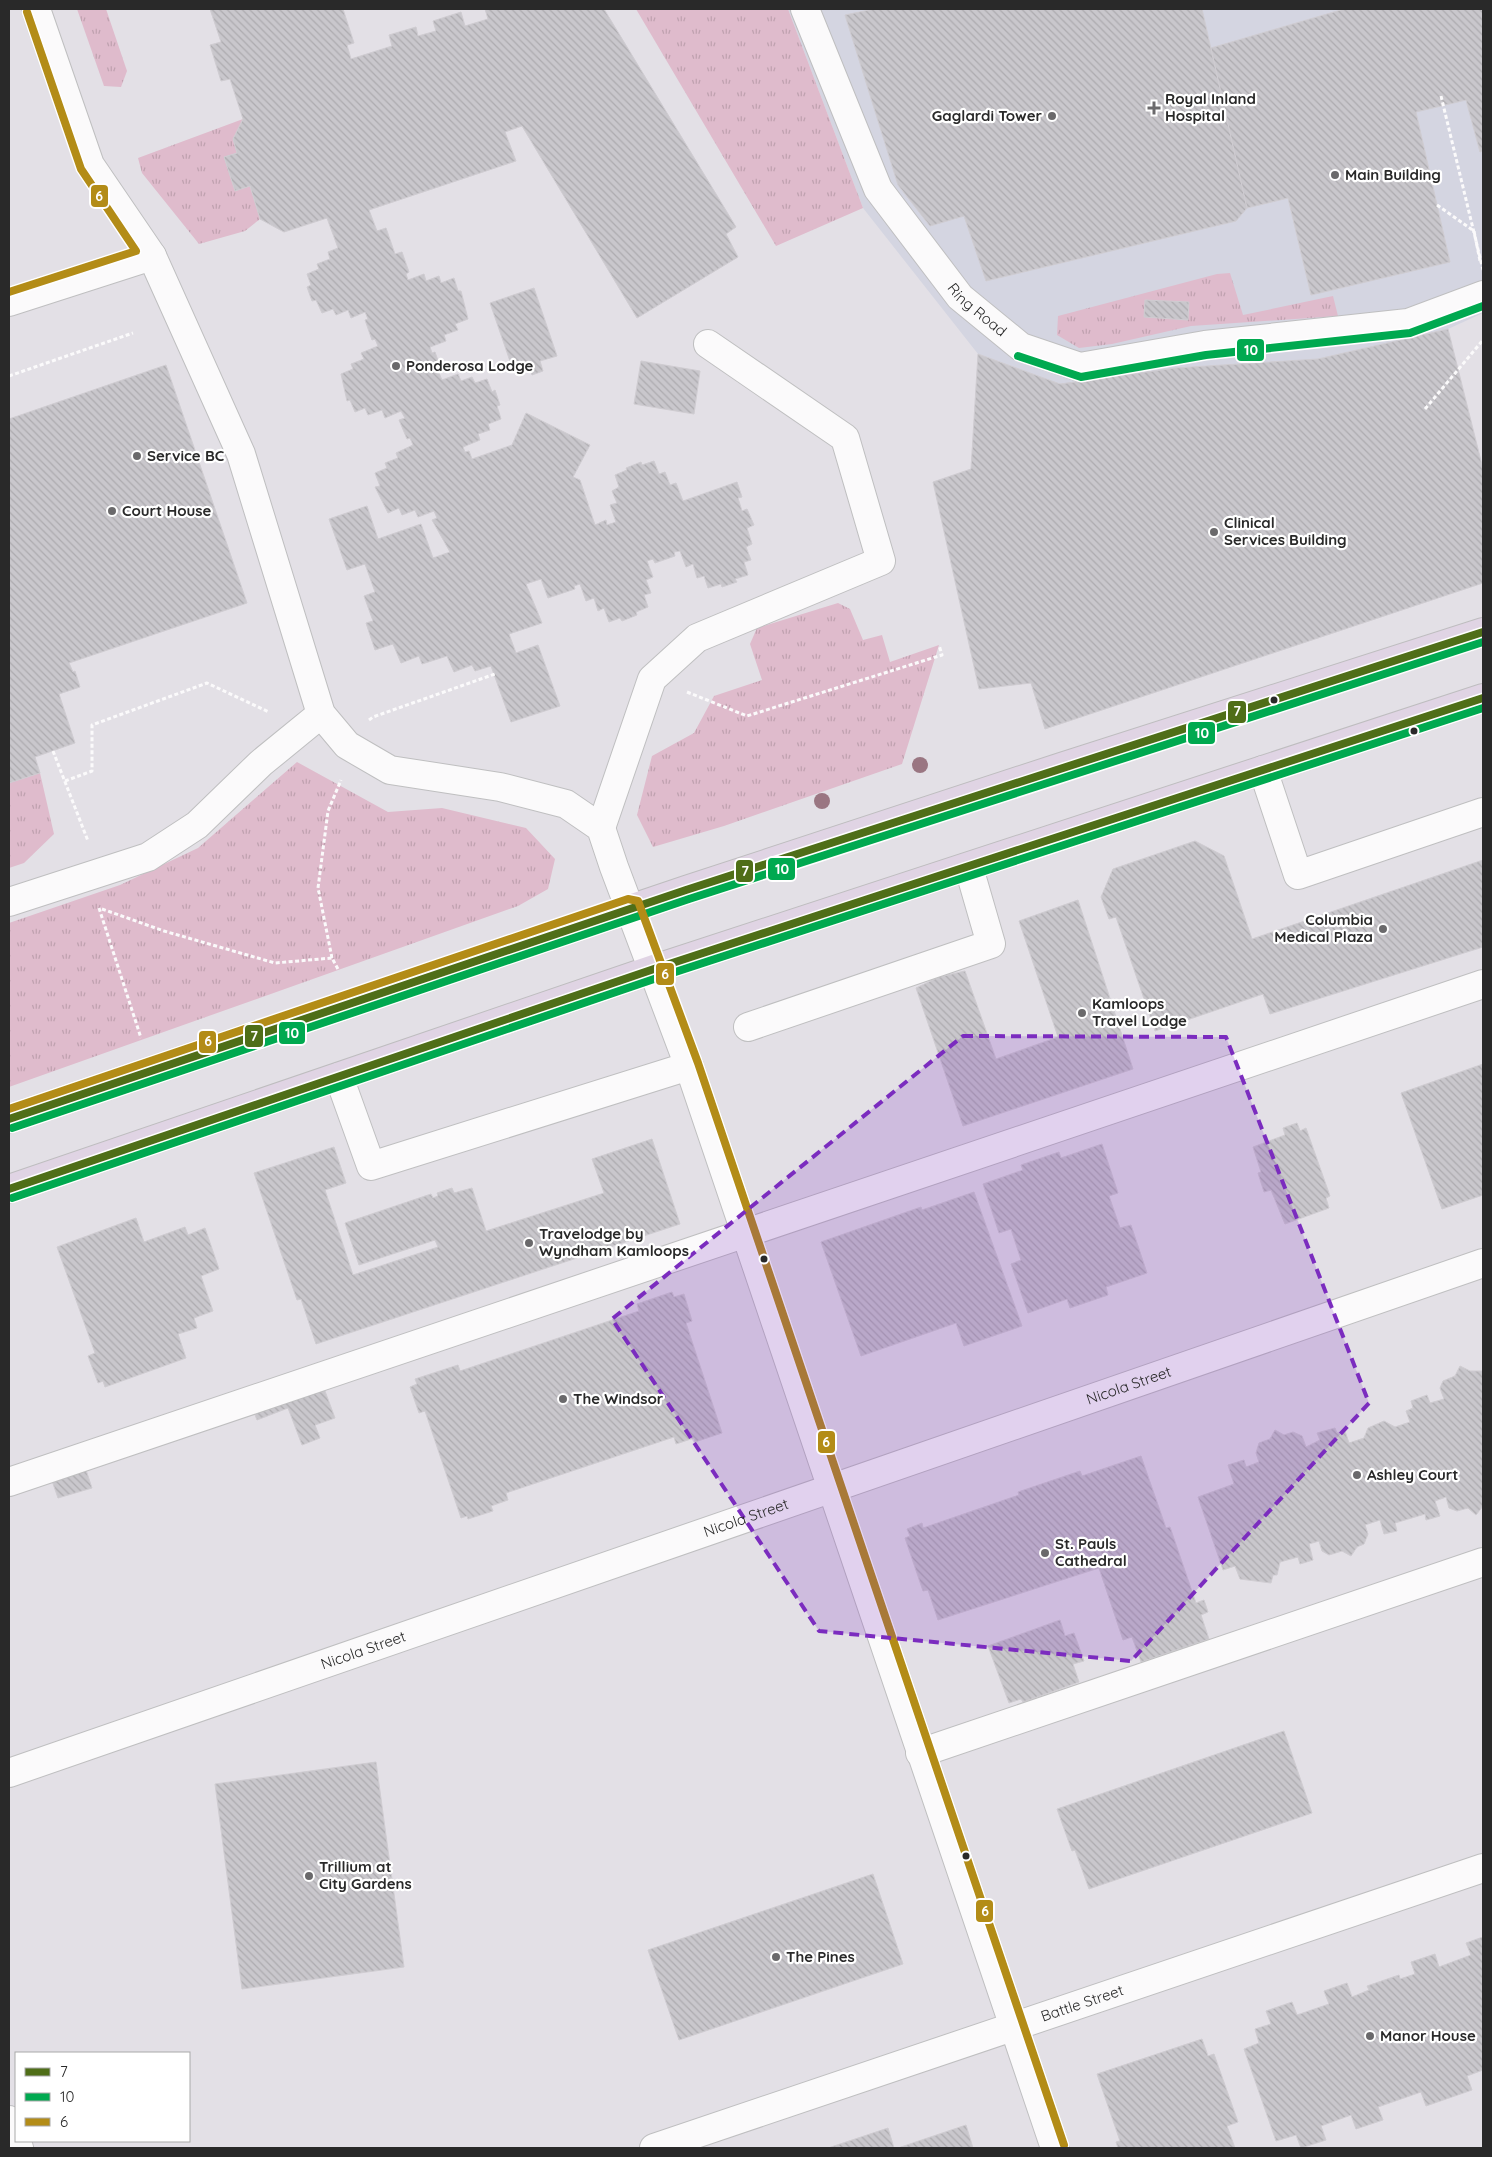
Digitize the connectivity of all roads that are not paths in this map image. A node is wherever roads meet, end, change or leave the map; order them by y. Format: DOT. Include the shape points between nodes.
graph roads {
  1 [pos="36,9"];
  2 [pos="805,9"];
  3 [pos="152,256"];
  4 [pos="1483,295"];
  5 [pos="9,302"];
  6 [pos="708,344"];
  7 [pos="1483,632"];
  8 [pos="1483,698"];
  9 [pos="321,714"];
  10 [pos="1263,770"];
  11 [pos="1483,812"];
  12 [pos="601,828"];
  13 [pos="969,868"];
  14 [pos="9,902"];
  15 [pos="630,908"];
  16 [pos="654,969"];
  17 [pos="1483,984"];
  18 [pos="748,1027"];
  19 [pos="689,1066"];
  20 [pos="339,1077"];
  21 [pos="9,1119"];
  22 [pos="9,1189"];
  23 [pos="746,1232"];
  24 [pos="1483,1263"];
  25 [pos="9,1482"];
  26 [pos="831,1487"];
  27 [pos="1483,1562"];
  28 [pos="920,1753"];
  29 [pos="9,1773"];
  30 [pos="1483,1868"];
  31 [pos="1014,2026"];
  32 [pos="9,2120"];
  33 [pos="15,2137"];
  34 [pos="654,2148"];
  35 [pos="1055,2148"];
  1 -- 3 [label="street" via="90,165"];
  2 -- 4 [label="street, Ring Road" via="878,189 960,297 1022,347 1080,367 1205,345 1408,323"];
  3 -- 5 [label="street"];
  3 -- 9 [label="street" via="241,454"];
  6 -- 12 [label="street" via="845,438 881,561 697,638 652,679"];
  7 -- 15 [label="main road"];
  8 -- 10 [label="main road"];
  9 -- 12 [label="street" via="347,745 390,770 500,787 566,804"];
  9 -- 14 [label="street" via="261,763 197,825 148,857"];
  10 -- 11 [label="street" via="1298,875"];
  10 -- 13 [label="main road"];
  12 -- 15 [label="street"];
  13 -- 16 [label="main road"];
  13 -- 18 [label="street" via="991,944"];
  15 -- 16 [label="street"];
  15 -- 21 [label="main road"];
  16 -- 19 [label="street"];
  16 -- 20 [label="main road"];
  17 -- 23 [label="street"];
  19 -- 20 [label="street" via="371,1166"];
  19 -- 23 [label="street"];
  20 -- 22 [label="main road"];
  23 -- 25 [label="street"];
  23 -- 26 [label="street"];
  24 -- 26 [label="street, Nicola Street"];
  26 -- 28 [label="street"];
  26 -- 29 [label="street, Nicola Street"];
  27 -- 28 [label="street"];
  28 -- 31 [label="street"];
  30 -- 31 [label="street, Battle Street"];
  31 -- 34 [label="street, Battle Street"];
  31 -- 35 [label="street"];
  32 -- 33 [label="street"];
}
